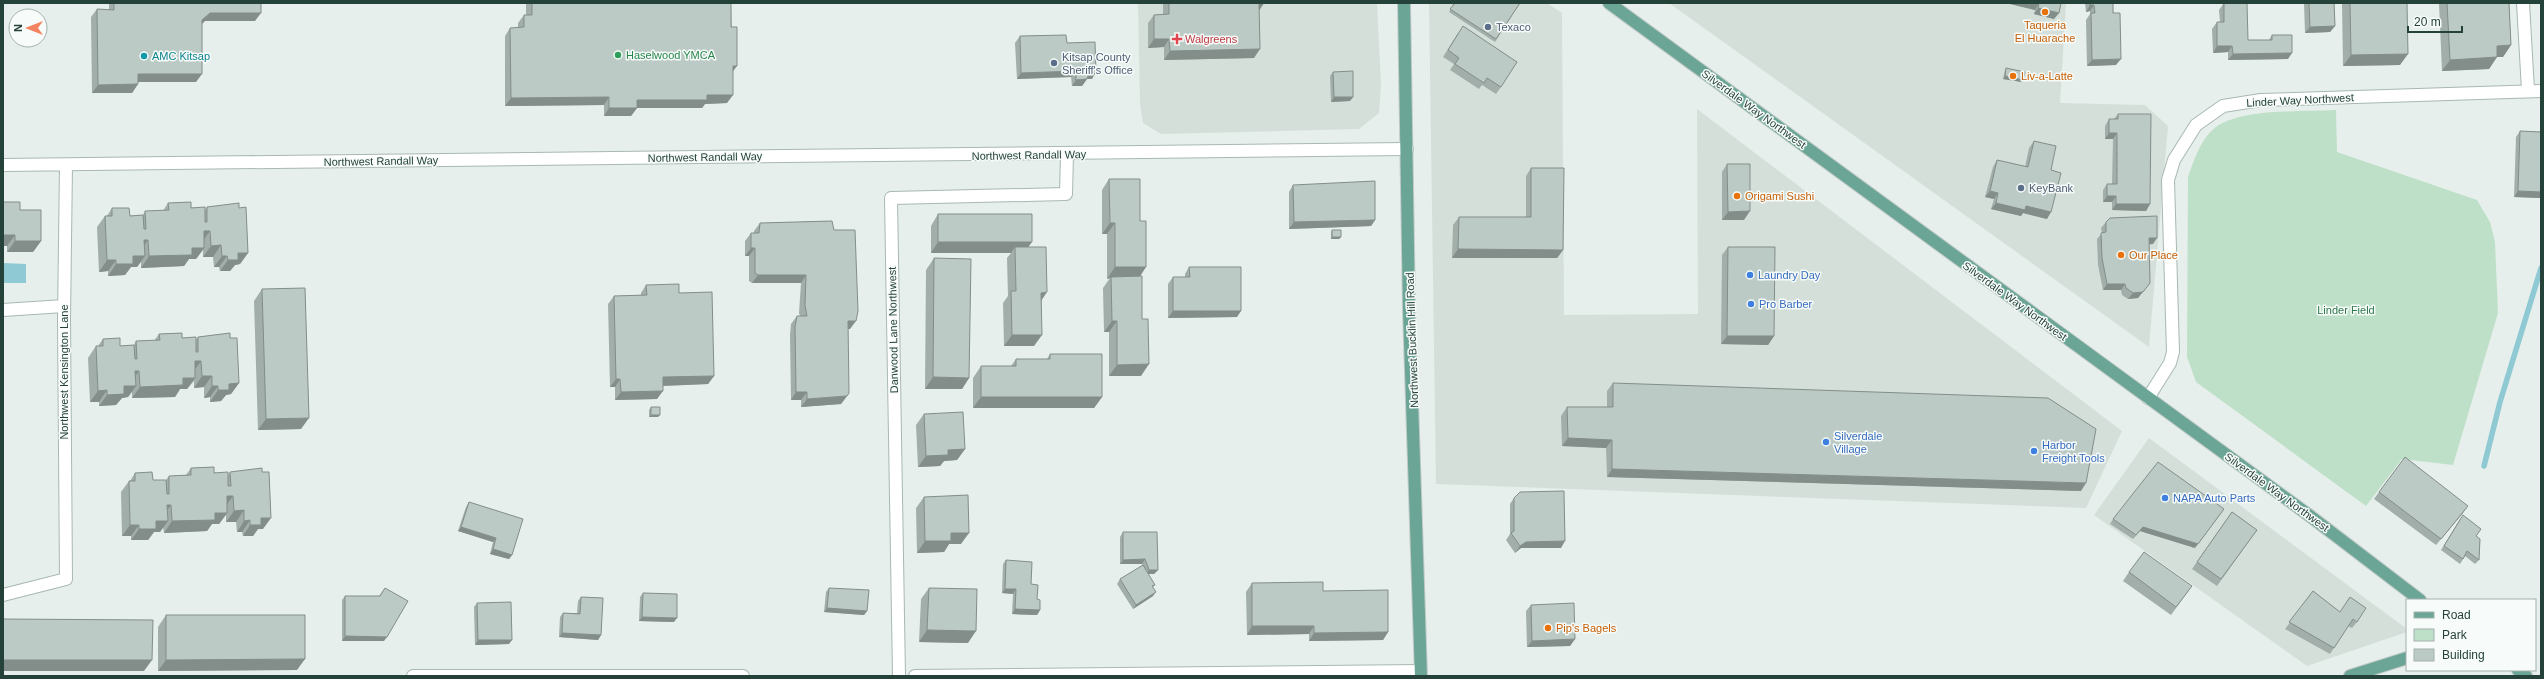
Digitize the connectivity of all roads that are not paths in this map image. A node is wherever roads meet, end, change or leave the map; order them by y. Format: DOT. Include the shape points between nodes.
graph roads {
  1 [pos="1404,3"];
  2 [pos="1610,3"];
  3 [pos="2523,3"];
  4 [pos="2528,90"];
  5 [pos="2541,91"];
  6 [pos="1407,149"];
  7 [pos="1067,154"];
  8 [pos="3,165"];
  9 [pos="66,166"];
  10 [pos="64,306"];
  11 [pos="3,310"];
  12 [pos="2148,398"];
  13 [pos="3,595"];
  14 [pos="2419,599"];
  15 [pos="2406,658"];
  16 [pos="1421,674"];
  17 [pos="413,676"];
  18 [pos="743,676"];
  19 [pos="899,676"];
  20 [pos="915,676"];
  21 [pos="2350,676"];
  1 -- 6 [label="main road, Northwest Bucklin Hill Road"];
  2 -- 12 [label="main road, Silverdale Way Northwest"];
  3 -- 4 [label="street"];
  4 -- 5 [label="street, Linder Way Northwest"];
  4 -- 12 [label="street, Linder Way Northwest" via="2261,100 2223,106 2196,125 2174,160 2168,180 2173,352 2170,363"];
  6 -- 7 [label="street, Northwest Randall Way"];
  6 -- 16 [label="main road, Northwest Bucklin Hill Road"];
  7 -- 9 [label="street, Northwest Randall Way"];
  7 -- 19 [label="street, Danwood Lane Northwest" via="1066,194 890,198"];
  8 -- 9 [label="street, Northwest Randall Way"];
  9 -- 10 [label="street, Northwest Kensington Lane"];
  10 -- 11 [label="street"];
  10 -- 13 [label="street, Northwest Kensington Lane" via="66,578"];
  12 -- 14 [label="main road, Silverdale Way Northwest"];
  15 -- 21 [label="main road"];
  16 -- 20 [label="street"];
  17 -- 18 [label="street"];
}
